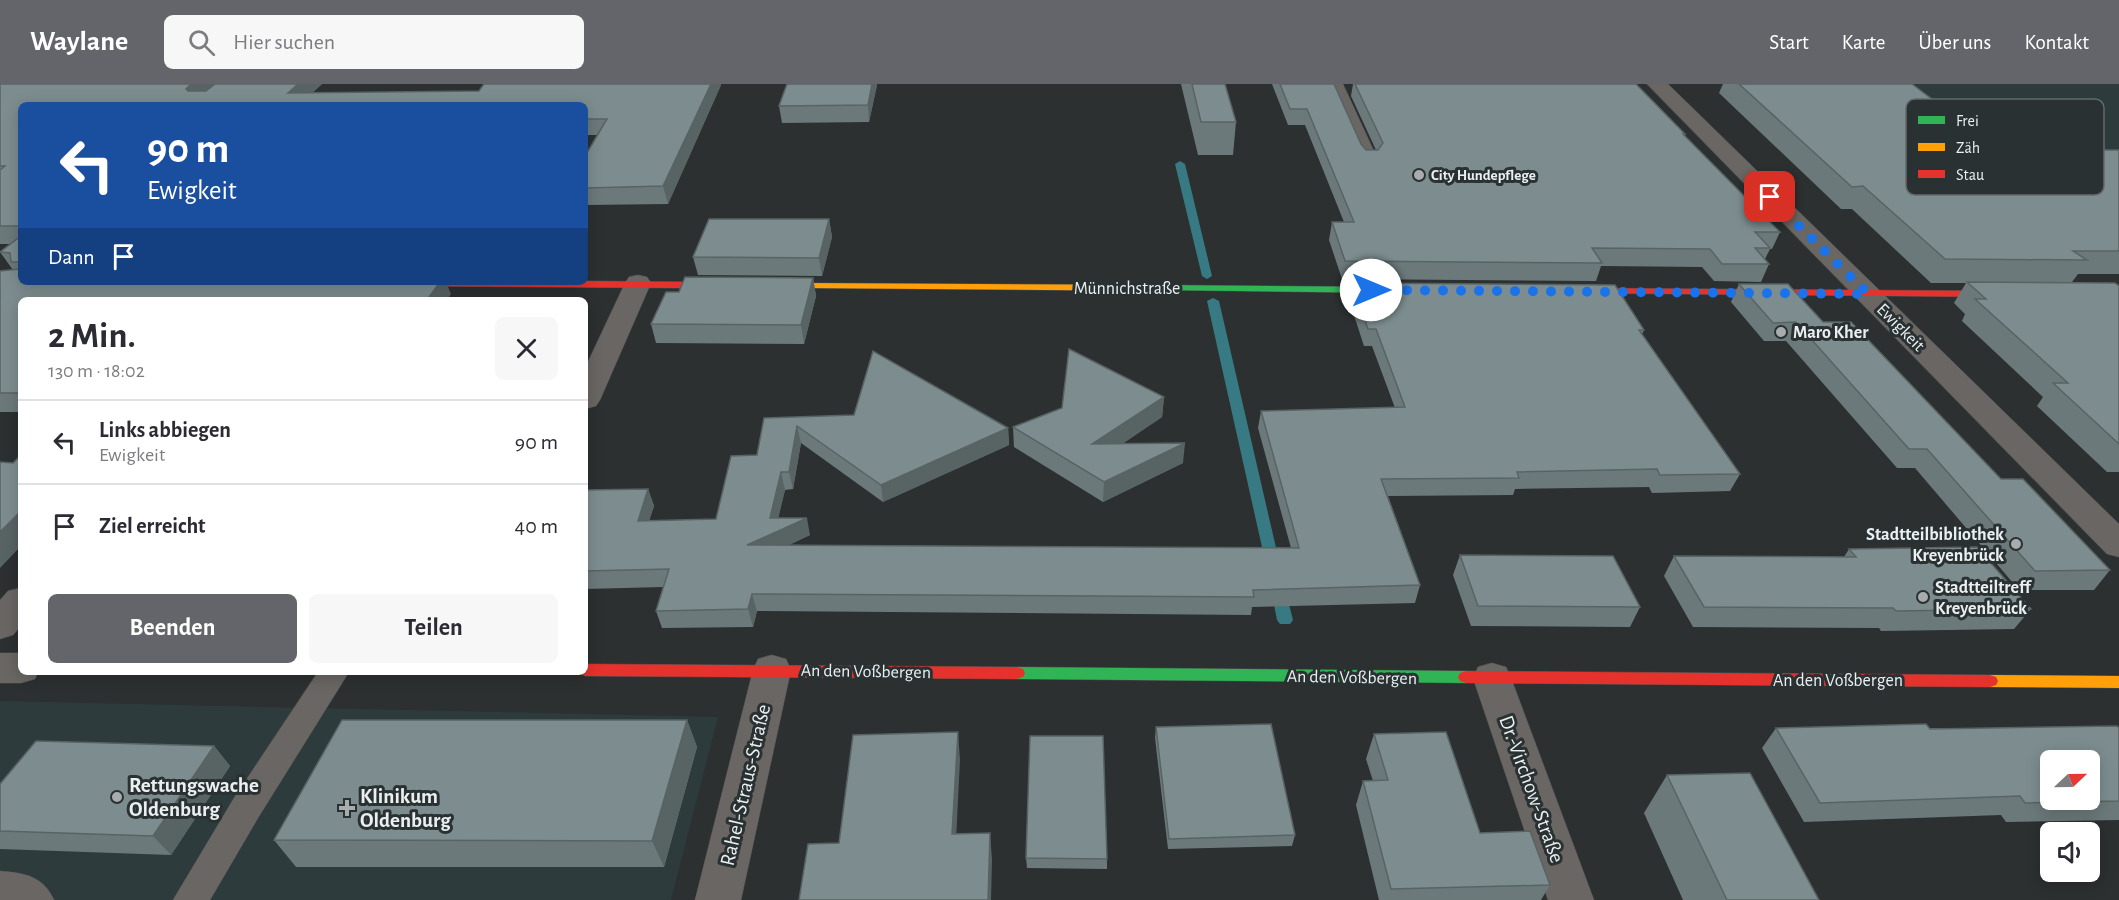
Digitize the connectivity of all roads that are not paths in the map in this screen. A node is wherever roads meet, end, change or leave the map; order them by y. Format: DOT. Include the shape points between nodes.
graph roads {
  1 [pos="1335,84"];
  2 [pos="1657,84"];
  3 [pos="1369,160"];
  4 [pos="588,284"];
  5 [pos="638,284"];
  6 [pos="203,285"];
  7 [pos="333,285"];
  8 [pos="293,289"];
  9 [pos="1414,290"];
  10 [pos="1557,291"];
  11 [pos="1868,294"];
  12 [pos="2011,294"];
  13 [pos="588,393"];
  14 [pos="2119,545"];
  15 [pos="18,604"];
  16 [pos="0,625"];
  17 [pos="0,668"];
  18 [pos="18,668"];
  19 [pos="588,670"];
  20 [pos="772,670"];
  21 [pos="332,675"];
  22 [pos="1492,678"];
  23 [pos="2119,682"];
  24 [pos="0,887"];
  25 [pos="36,900"];
  26 [pos="191,900"];
  27 [pos="718,900"];
  28 [pos="1571,900"];
  1 -- 3 [label="lane"];
  2 -- 11 [label="street, Ewigkeit"];
  4 -- 5 [label="street, Münnichstraße"];
  5 -- 9 [label="street, Münnichstraße"];
  5 -- 13 [label="street"];
  6 -- 8 [label="street"];
  7 -- 8 [label="street"];
  10 -- 11 [label="street"];
  11 -- 12 [label="street"];
  11 -- 14 [label="street, Ewigkeit"];
  15 -- 16 [label="street"];
  17 -- 18 [label="street"];
  19 -- 20 [label="street, An den Voßbergen"];
  20 -- 22 [label="street, An den Voßbergen"];
  20 -- 27 [label="street, Rahel-Straus-Straße"];
  21 -- 26 [label="lane"];
  22 -- 23 [label="street, An den Voßbergen"];
  22 -- 28 [label="street, Dr.-Virchow-Straße"];
  24 -- 25 [label="lane" via="24,889"];
}
